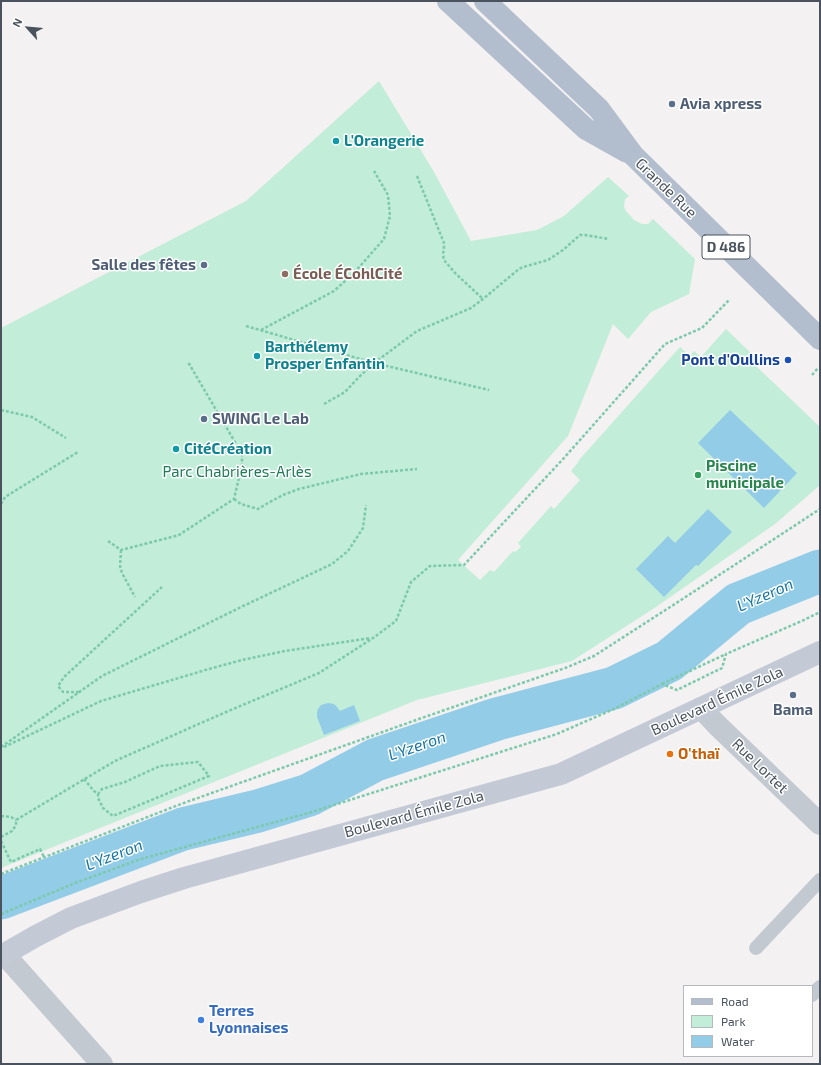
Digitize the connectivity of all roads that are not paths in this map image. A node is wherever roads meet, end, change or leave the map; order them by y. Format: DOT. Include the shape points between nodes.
graph roads {
  1 [pos="448,1"];
  2 [pos="485,1"];
  3 [pos="633,155"];
  4 [pos="820,339"];
  5 [pos="820,652"];
  6 [pos="701,708"];
  7 [pos="820,824"];
  8 [pos="820,880"];
  9 [pos="756,948"];
  10 [pos="3,955"];
  11 [pos="820,986"];
  12 [pos="813,994"];
  13 [pos="102,1064"];
  1 -- 3 [label="main road, Grande Rue / D 486" via="586,129"];
  2 -- 3 [label="main road, Grande Rue / D 486" via="599,109"];
  3 -- 4 [label="main road, Grande Rue / D 486"];
  5 -- 6 [label="main road, Boulevard Émile Zola"];
  6 -- 7 [label="street, Rue Lortet"];
  6 -- 10 [label="main road, Boulevard Émile Zola" via="561,774 141,892 71,918"];
  8 -- 9 [label="lane"];
  10 -- 13 [label="street"];
  11 -- 12 [label="lane"];
}
